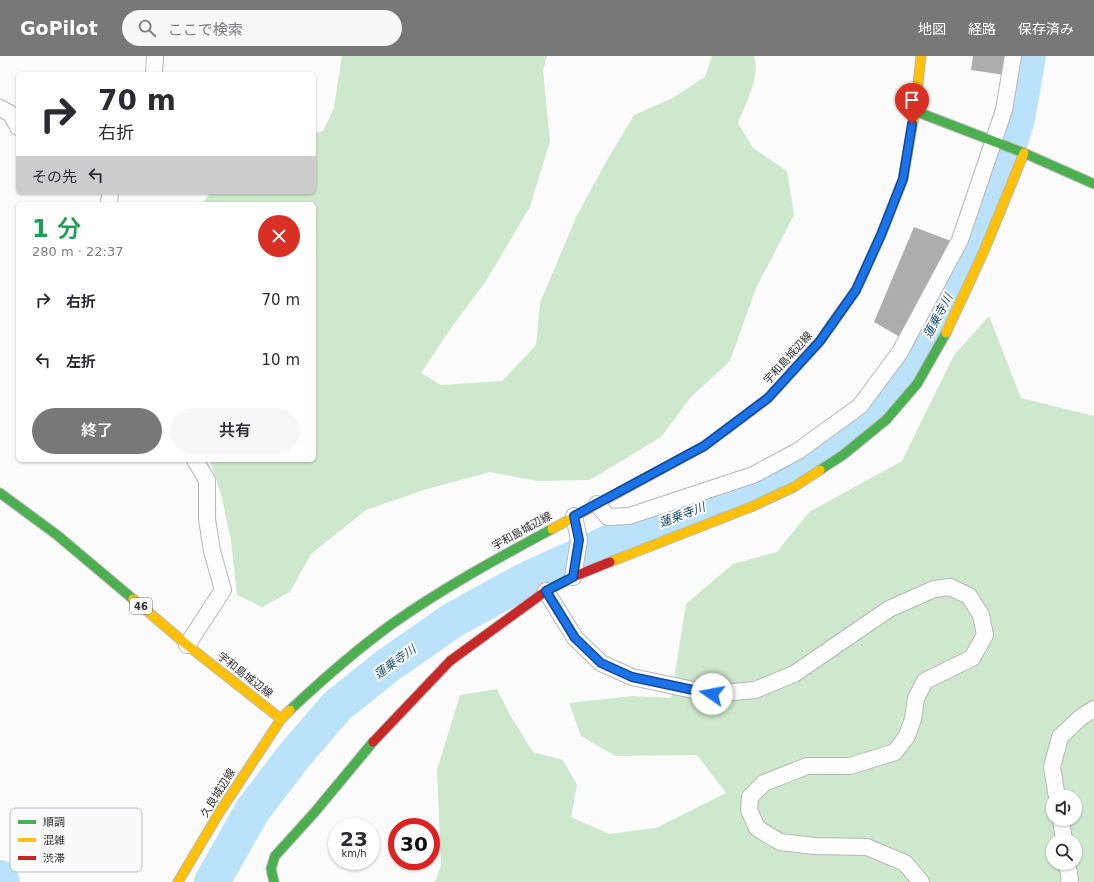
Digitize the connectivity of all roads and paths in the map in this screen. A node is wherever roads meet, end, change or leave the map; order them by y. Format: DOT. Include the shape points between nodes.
graph roads {
  1 [pos="154,56"];
  2 [pos="921,56"];
  3 [pos="1013,56"];
  4 [pos="154,72"];
  5 [pos="0,108"];
  6 [pos="915,111"];
  7 [pos="16,124"];
  8 [pos="993,141"];
  9 [pos="1024,153"];
  10 [pos="1094,184"];
  11 [pos="196,462"];
  12 [pos="0,493"];
  13 [pos="597,504"];
  14 [pos="574,516"];
  15 [pos="573,577"];
  16 [pos="546,591"];
  17 [pos="187,645"];
  18 [pos="1094,709"];
  19 [pos="282,719"];
  20 [pos="1056,790"];
  21 [pos="1068,870"];
  22 [pos="178,882"];
  23 [pos="274,882"];
  24 [pos="921,882"];
  25 [pos="1069,882"];
  1 -- 4 [label="street"];
  2 -- 6 [label="main road, 宇和島城辺線"];
  3 -- 8 [label="street" via="1004,110"];
  5 -- 7 [label="street" via="10,114"];
  6 -- 8 [label="main road"];
  6 -- 13 [label="main road, 宇和島城辺線" via="903,179 881,235 856,290 820,341 768,398 704,446"];
  8 -- 9 [label="main road"];
  8 -- 13 [label="street" via="960,240 900,352 860,406 798,451 753,475 629,516 608,517"];
  9 -- 10 [label="main road"];
  9 -- 15 [label="main road" via="984,251 944,337 917,384 886,420 843,455 794,487 752,507"];
  11 -- 17 [label="street" via="207,480 207,519 212,551 223,590"];
  12 -- 17 [label="main road, 宇和島城辺線 / 46" via="57,535"];
  13 -- 14 [label="main road, 宇和島城辺線"];
  14 -- 15 [label="street" via="579,540"];
  14 -- 19 [label="main road, 宇和島城辺線" via="471,573 392,624 328,674"];
  15 -- 16 [label="main road"];
  16 -- 23 [label="main road" via="450,661 373,740 314,813 275,856 271,869"];
  16 -- 24 [label="street" via="575,638 601,663 632,677 712,694 755,690 794,674 890,609 934,589 950,587 969,596 981,615 985,635 972,658 925,681 916,698 907,736 895,752 850,766 807,766 764,783 750,797 748,810 757,828 780,842 814,846 867,847 905,863"];
  17 -- 19 [label="main road, 宇和島城辺線 / 46"];
  18 -- 20 [label="street" via="1081,717 1060,737 1052,767"];
  19 -- 22 [label="main road, 久良城辺線" via="219,813"];
  21 -- 25 [label="street"];
}
